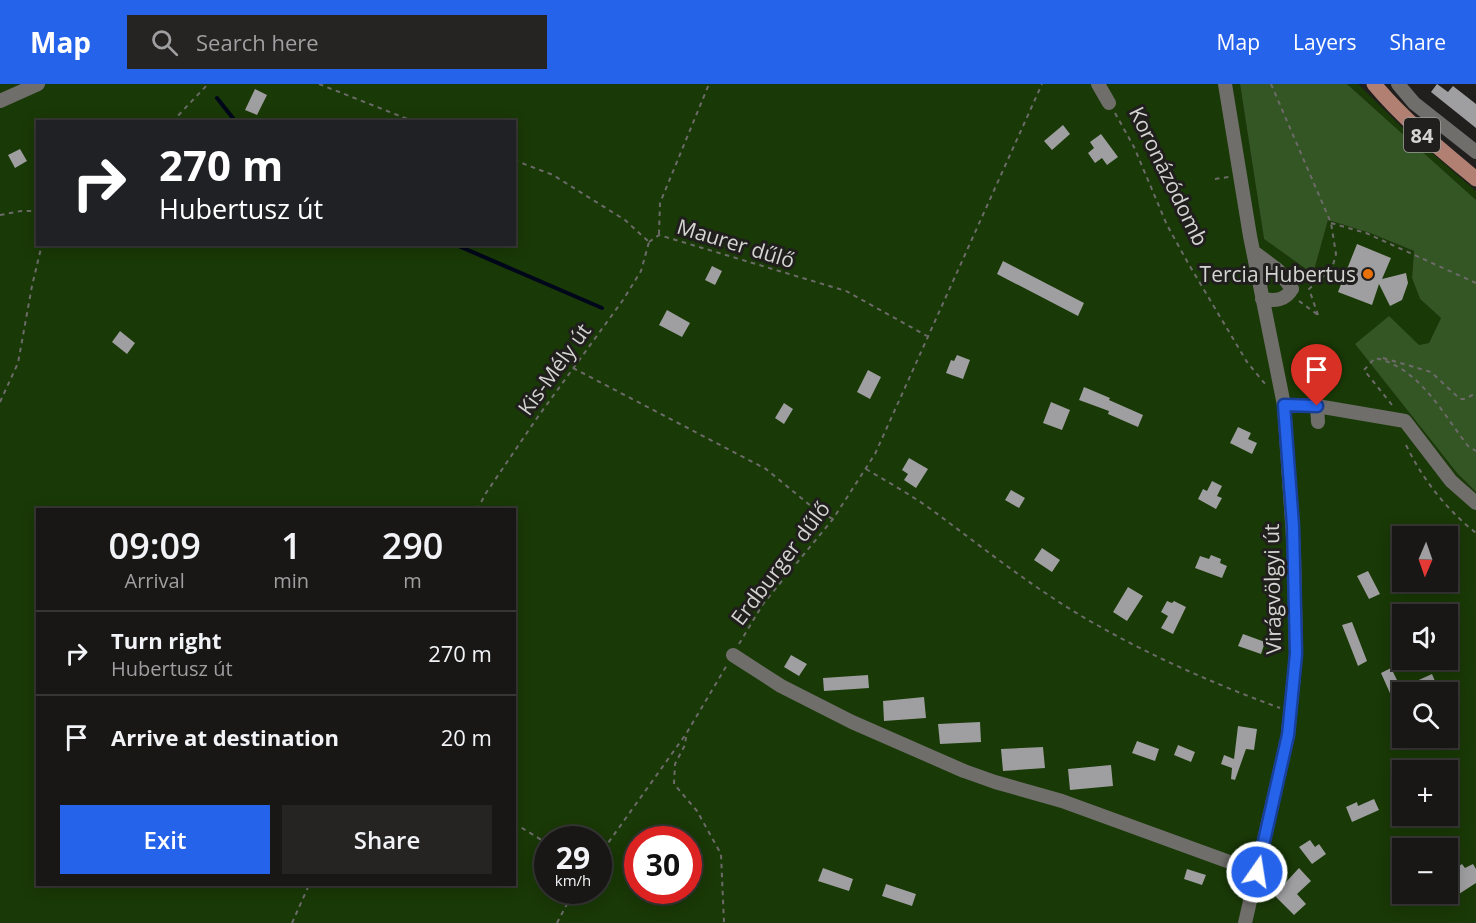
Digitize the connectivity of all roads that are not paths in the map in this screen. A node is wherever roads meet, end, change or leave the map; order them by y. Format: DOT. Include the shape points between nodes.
graph roads {
  1 [pos="38,84"];
  2 [pos="1098,84"];
  3 [pos="1225,84"];
  4 [pos="1374,84"];
  5 [pos="1398,84"];
  6 [pos="0,101"];
  7 [pos="1109,103"];
  8 [pos="1476,152"];
  9 [pos="1476,179"];
  10 [pos="1254,252"];
  11 [pos="1262,299"];
  12 [pos="1284,405"];
  13 [pos="1317,406"];
  14 [pos="1318,422"];
  15 [pos="1476,503"];
  16 [pos="733,655"];
  17 [pos="1257,872"];
  18 [pos="1245,923"];
  1 -- 6 [label="street"];
  2 -- 7 [label="street, Koronázódomb"];
  3 -- 10 [label="street, Virágvölgyi út"];
  4 -- 9 [label="main road, 84" via="1413,126"];
  5 -- 8 [label="street" via="1414,103"];
  10 -- 11 [label="street, Virágvölgyi út"];
  10 -- 11 [label="street" via="1278,270 1292,289 1282,299"];
  11 -- 12 [label="street, Virágvölgyi út"];
  12 -- 13 [label="street"];
  12 -- 17 [label="street, Virágvölgyi út" via="1296,654 1288,735"];
  13 -- 14 [label="street"];
  13 -- 15 [label="street" via="1405,421 1451,481"];
  16 -- 17 [label="street" via="781,686 852,722 964,771 1062,801"];
  17 -- 18 [label="street, Virágvölgyi út"];
}
